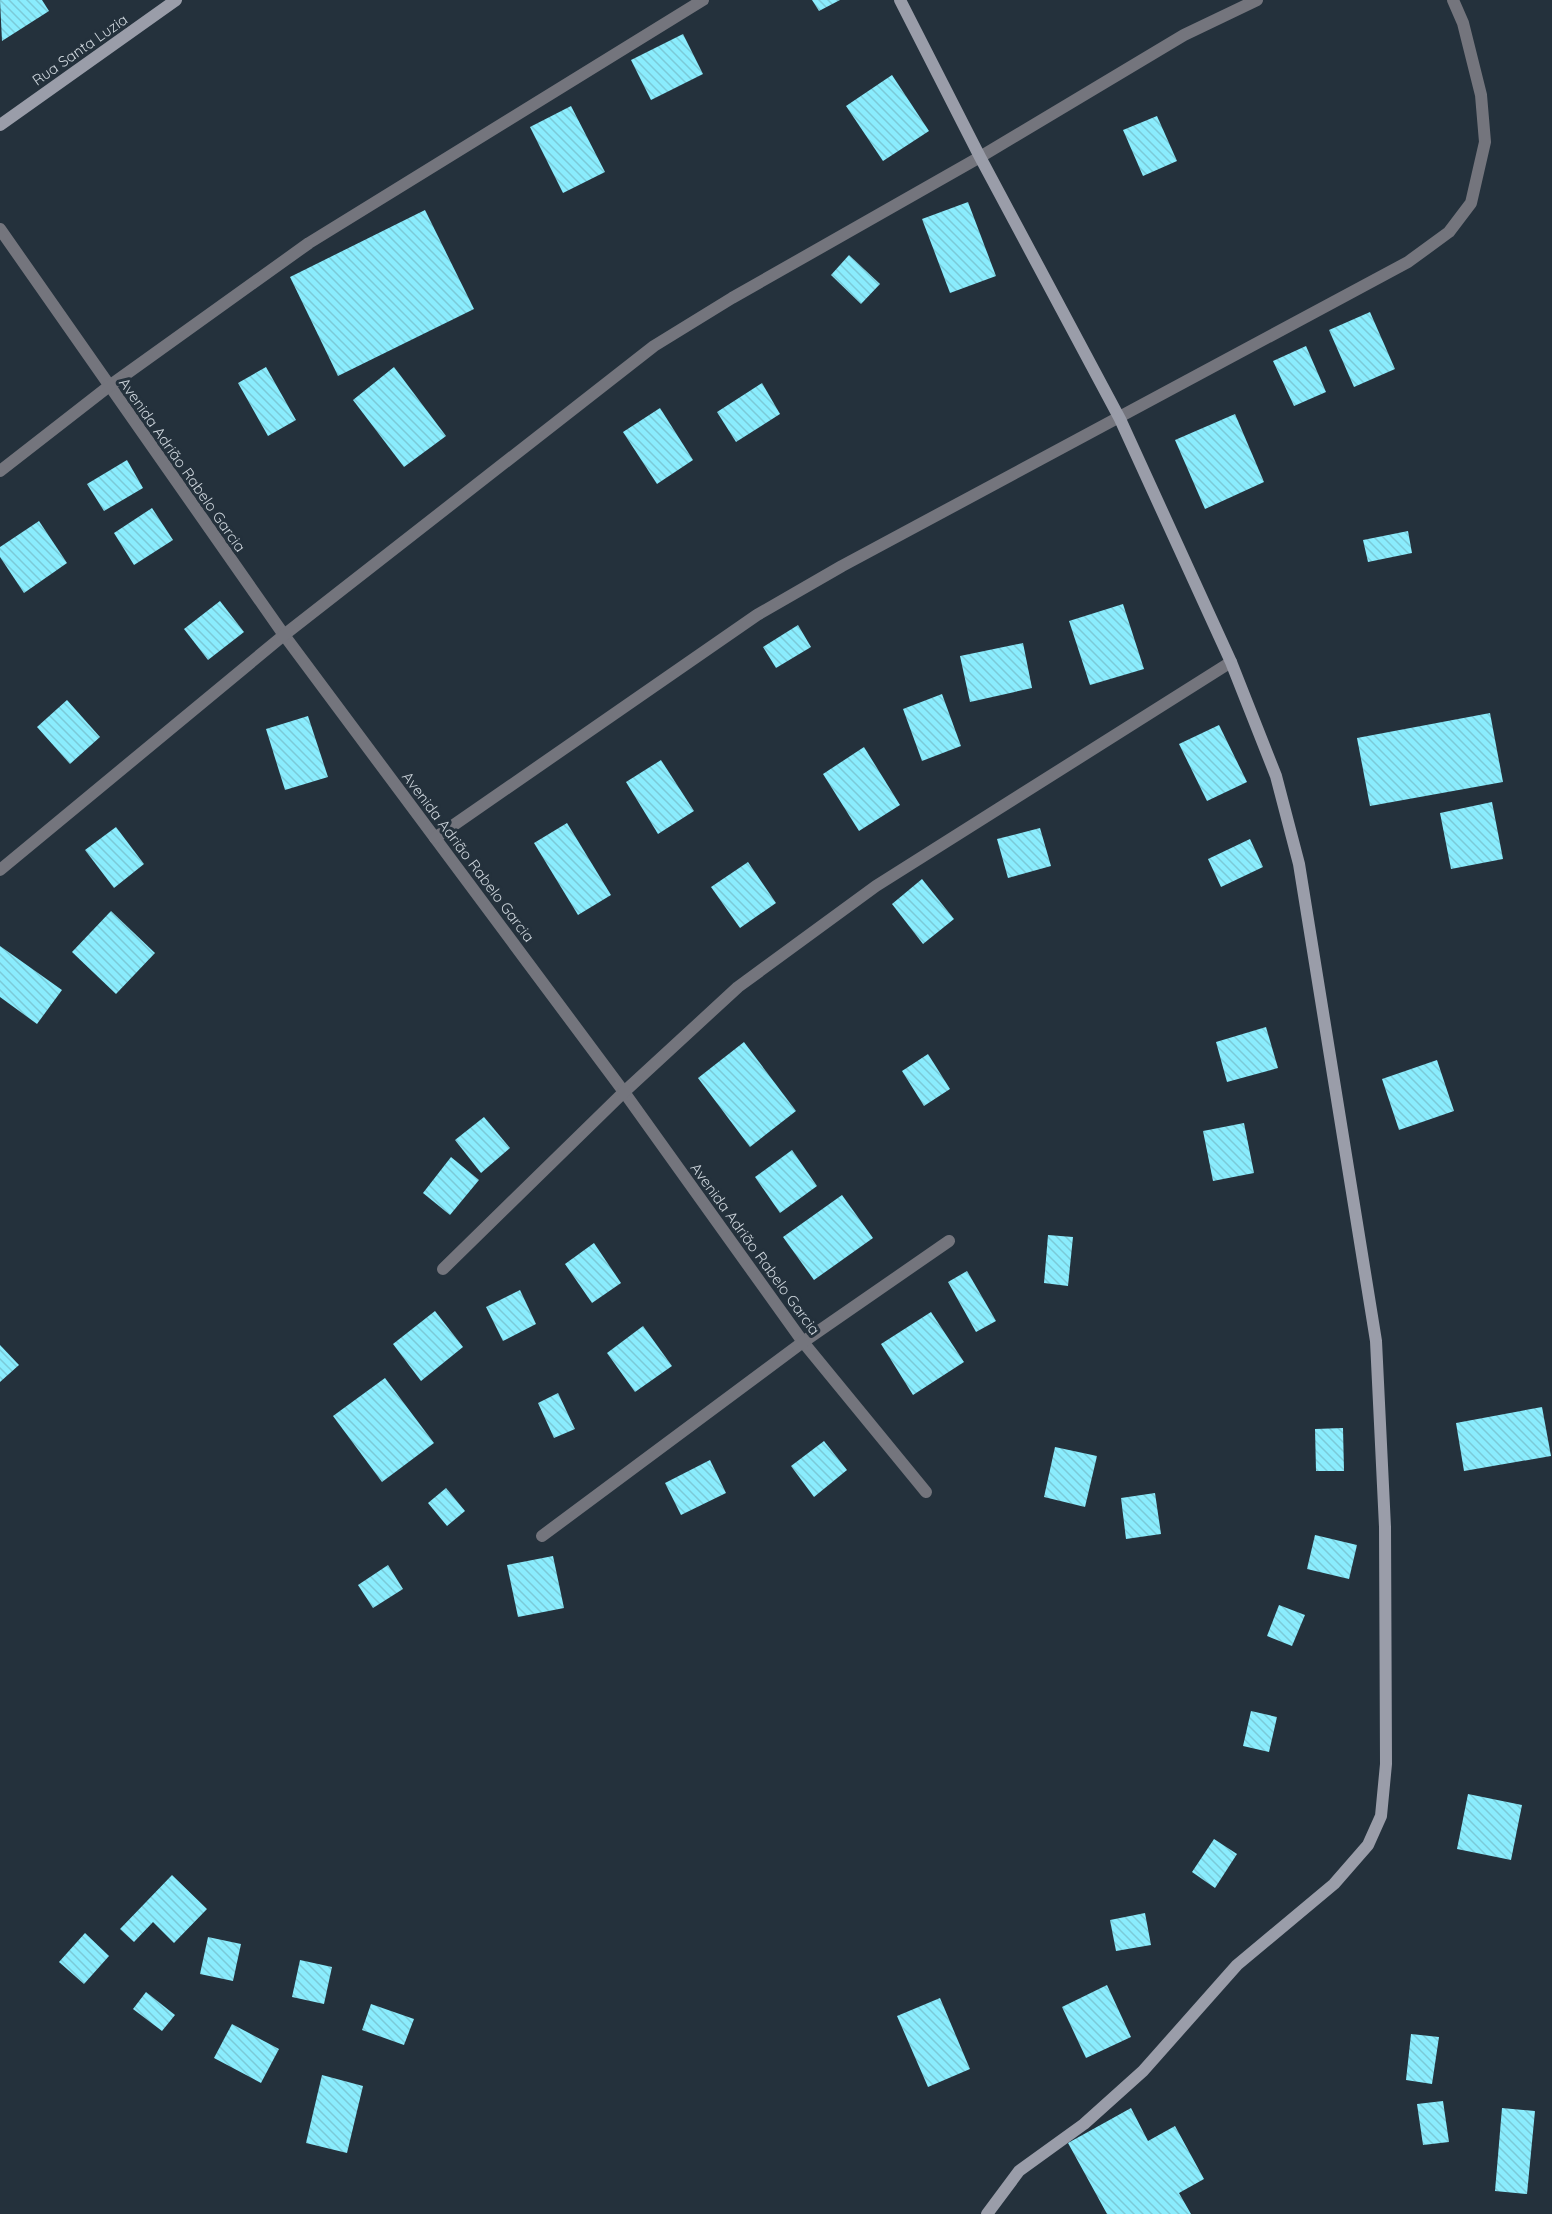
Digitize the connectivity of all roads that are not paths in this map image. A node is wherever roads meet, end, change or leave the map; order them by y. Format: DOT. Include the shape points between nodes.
graph roads {
  1 [pos="176,0"];
  2 [pos="703,0"];
  3 [pos="900,0"];
  4 [pos="1257,0"];
  5 [pos="1453,0"];
  6 [pos="0,125"];
  7 [pos="980,157"];
  8 [pos="0,229"];
  9 [pos="108,387"];
  10 [pos="1120,419"];
  11 [pos="0,471"];
  12 [pos="284,635"];
  13 [pos="1231,662"];
  14 [pos="435,838"];
  15 [pos="0,870"];
  16 [pos="624,1092"];
  17 [pos="949,1241"];
  18 [pos="443,1269"];
  19 [pos="803,1342"];
  20 [pos="926,1492"];
  21 [pos="542,1536"];
  22 [pos="987,2214"];
  1 -- 6 [label="street, Rua Santa Luzia"];
  2 -- 9 [label="street" via="309,243"];
  3 -- 7 [label="street"];
  4 -- 7 [label="street" via="1184,35"];
  5 -- 10 [label="street" via="1463,23 1481,95 1485,142 1471,203 1449,232 1408,262"];
  7 -- 10 [label="street"];
  7 -- 12 [label="street" via="654,346"];
  8 -- 9 [label="street, Avenida Adrião Rabelo Garcia"];
  9 -- 11 [label="street"];
  9 -- 12 [label="street, Avenida Adrião Rabelo Garcia"];
  10 -- 13 [label="street"];
  10 -- 14 [label="street" via="757,615"];
  12 -- 14 [label="street, Avenida Adrião Rabelo Garcia"];
  12 -- 15 [label="street"];
  13 -- 16 [label="street" via="876,886 738,987"];
  13 -- 22 [label="street" via="1276,776 1299,864 1376,1341 1385,1527 1386,1764 1381,1816 1368,1845 1334,1884 1236,1965 1143,2071 1084,2124 1019,2171"];
  14 -- 16 [label="street, Avenida Adrião Rabelo Garcia"];
  16 -- 18 [label="street"];
  16 -- 19 [label="street, Avenida Adrião Rabelo Garcia"];
  17 -- 19 [label="street"];
  19 -- 20 [label="street, Avenida Adrião Rabelo Garcia"];
  19 -- 21 [label="street"];
}
